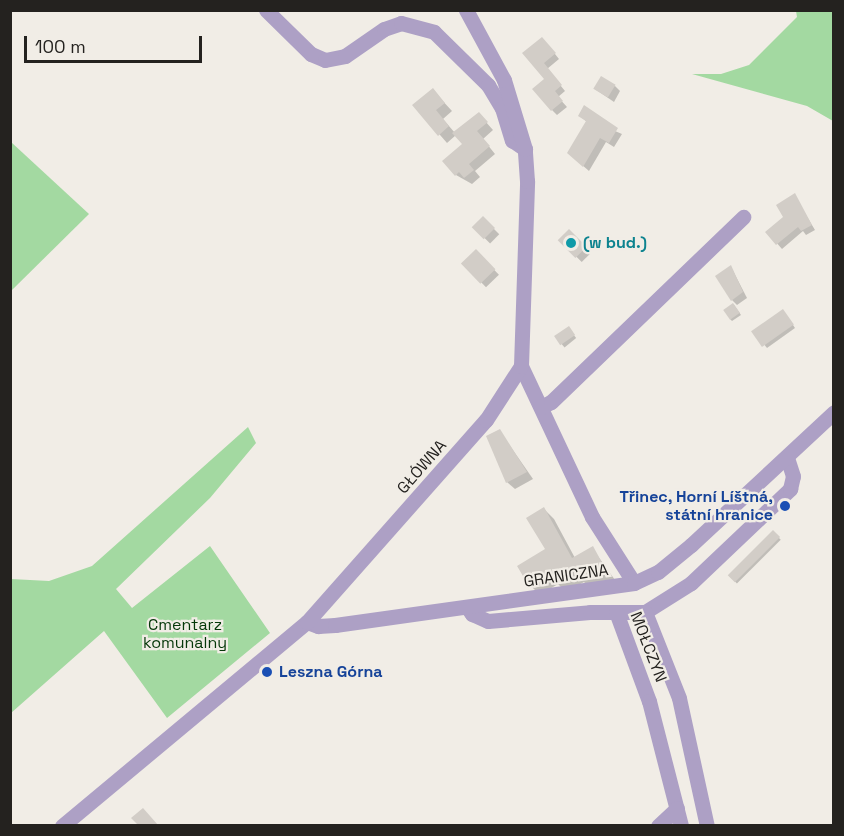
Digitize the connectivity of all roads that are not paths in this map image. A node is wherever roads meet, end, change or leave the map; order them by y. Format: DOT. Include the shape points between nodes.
graph roads {
  1 [pos="266,10"];
  2 [pos="405,10"];
  3 [pos="466,10"];
  4 [pos="419,25"];
  5 [pos="525,149"];
  6 [pos="743,217"];
  7 [pos="521,366"];
  8 [pos="541,408"];
  9 [pos="834,412"];
  10 [pos="787,457"];
  11 [pos="691,545"];
  12 [pos="710,564"];
  13 [pos="634,583"];
  14 [pos="467,607"];
  15 [pos="616,612"];
  16 [pos="645,612"];
  17 [pos="307,622"];
  18 [pos="677,808"];
  19 [pos="62,825"];
  20 [pos="658,825"];
  21 [pos="681,825"];
  22 [pos="707,825"];
  1 -- 4 [label="street" via="311,54 325,60 345,56 384,29 401,23"];
  2 -- 4 [label="street"];
  3 -- 5 [label="street" via="504,80"];
  4 -- 5 [label="street" via="450,44 488,85 512,140"];
  5 -- 7 [label="street"];
  6 -- 8 [label="street"];
  7 -- 8 [label="street, GRANICZNA"];
  7 -- 17 [label="street, GŁÓWNA" via="486,420"];
  8 -- 13 [label="street, GRANICZNA" via="592,517"];
  9 -- 10 [label="street"];
  10 -- 11 [label="street"];
  10 -- 12 [label="street" via="793,476 790,489"];
  11 -- 12 [label="street"];
  11 -- 13 [label="street" via="658,572"];
  12 -- 16 [label="street" via="691,583"];
  13 -- 14 [label="street, GRANICZNA"];
  14 -- 15 [label="street, MOŁCZYN" via="472,615 488,621"];
  14 -- 17 [label="street, GRANICZNA" via="335,625"];
  15 -- 16 [label="street"];
  15 -- 18 [label="street, MOŁCZYN" via="649,701"];
  16 -- 22 [label="street" via="680,698"];
  17 -- 19 [label="street, GŁÓWNA"];
  18 -- 20 [label="street"];
  18 -- 21 [label="street, MOŁCZYN"];
}
